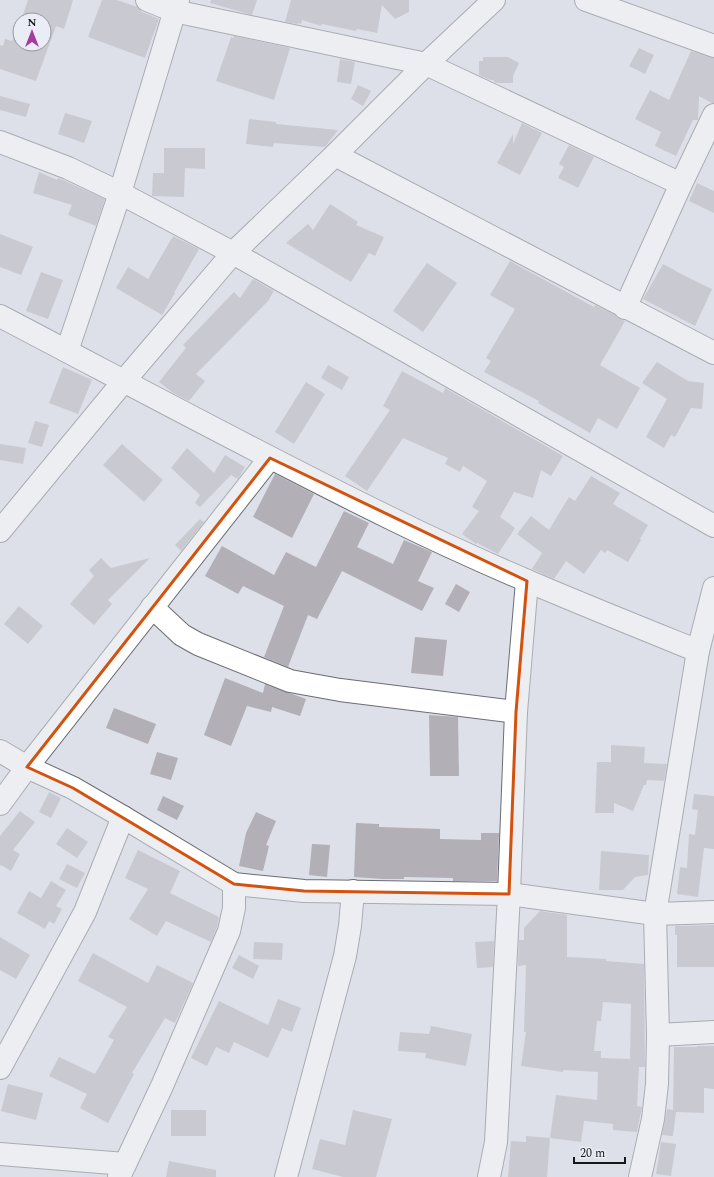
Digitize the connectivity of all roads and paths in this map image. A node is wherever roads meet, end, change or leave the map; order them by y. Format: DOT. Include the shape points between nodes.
graph roads {
  1 [pos="147,0"];
  2 [pos="494,0"];
  3 [pos="586,0"];
  4 [pos="176,5"];
  5 [pos="714,46"];
  6 [pos="426,64"];
  7 [pos="714,115"];
  8 [pos="0,142"];
  9 [pos="335,155"];
  10 [pos="681,184"];
  11 [pos="120,193"];
  12 [pos="233,253"];
  13 [pos="625,308"];
  14 [pos="0,316"];
  15 [pos="67,351"];
  16 [pos="714,353"];
  17 [pos="123,382"];
  18 [pos="270,458"];
  19 [pos="714,526"];
  20 [pos="0,531"];
  21 [pos="527,581"];
  22 [pos="714,588"];
  23 [pos="152,607"];
  24 [pos="698,651"];
  25 [pos="516,712"];
  26 [pos="0,751"];
  27 [pos="27,767"];
  28 [pos="0,804"];
  29 [pos="123,817"];
  30 [pos="234,884"];
  31 [pos="353,891"];
  32 [pos="510,894"];
  33 [pos="714,912"];
  34 [pos="655,914"];
  35 [pos="714,1032"];
  36 [pos="658,1035"];
  37 [pos="0,1068"];
  38 [pos="0,1154"];
  39 [pos="122,1170"];
  40 [pos="286,1177"];
  41 [pos="489,1177"];
  42 [pos="640,1177"];
  1 -- 4 [label="street"];
  2 -- 6 [label="street"];
  3 -- 5 [label="street"];
  4 -- 6 [label="street"];
  4 -- 11 [label="street"];
  6 -- 9 [label="street"];
  6 -- 10 [label="street"];
  7 -- 10 [label="street"];
  8 -- 11 [label="street" via="68,168"];
  9 -- 12 [label="street"];
  9 -- 13 [label="street"];
  10 -- 13 [label="street"];
  11 -- 12 [label="street"];
  11 -- 15 [label="street"];
  12 -- 17 [label="street"];
  12 -- 19 [label="street"];
  13 -- 16 [label="street"];
  14 -- 15 [label="street"];
  15 -- 17 [label="street"];
  17 -- 18 [label="street"];
  17 -- 20 [label="street"];
  18 -- 21 [label="street" via="392,519"];
  18 -- 23 [label="street"];
  21 -- 24 [label="street"];
  21 -- 25 [label="street"];
  22 -- 24 [label="street"];
  23 -- 25 [label="street" via="182,635 198,644 290,681 340,690"];
  23 -- 27 [label="street"];
  24 -- 34 [label="street"];
  25 -- 32 [label="street"];
  26 -- 27 [label="street"];
  27 -- 28 [label="street"];
  27 -- 29 [label="street" via="73,788"];
  29 -- 30 [label="street"];
  29 -- 37 [label="street" via="85,912"];
  30 -- 31 [label="street" via="304,891"];
  30 -- 39 [label="street" via="234,908 229,931 162,1086"];
  31 -- 32 [label="street"];
  31 -- 40 [label="street" via="345,956"];
  32 -- 34 [label="street"];
  32 -- 41 [label="street" via="496,1142"];
  33 -- 34 [label="street"];
  34 -- 36 [label="street"];
  35 -- 36 [label="street"];
  36 -- 42 [label="street" via="653,1119"];
  38 -- 39 [label="street"];
}
